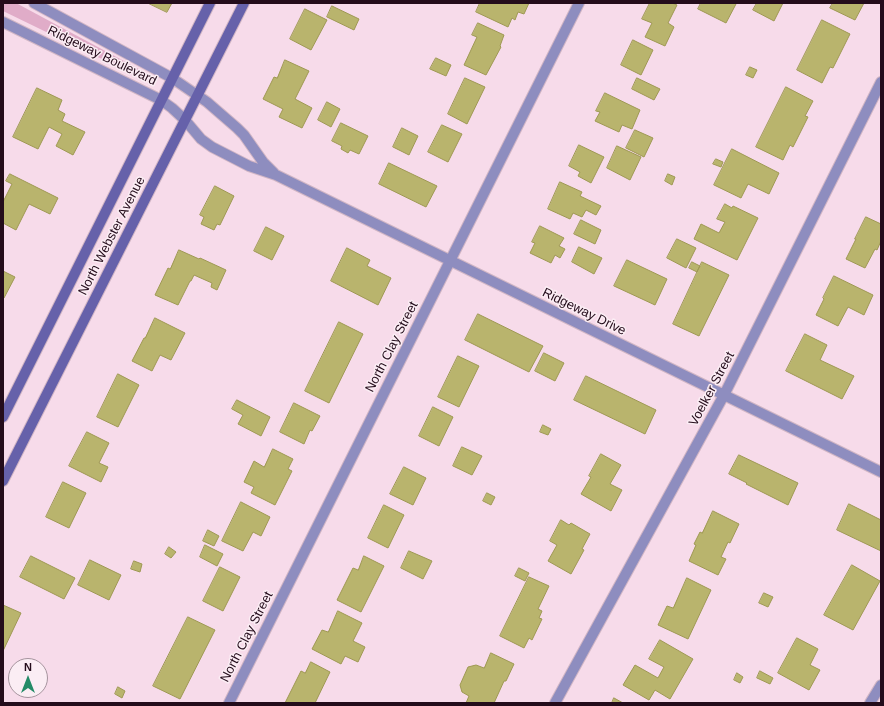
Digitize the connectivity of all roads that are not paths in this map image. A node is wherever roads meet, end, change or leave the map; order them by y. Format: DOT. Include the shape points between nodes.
graph roads {
  1 [pos="34,3"];
  2 [pos="210,3"];
  3 [pos="244,3"];
  4 [pos="579,3"];
  5 [pos="3,22"];
  6 [pos="172,78"];
  7 [pos="881,82"];
  8 [pos="198,96"];
  9 [pos="161,100"];
  10 [pos="185,120"];
  11 [pos="276,175"];
  12 [pos="450,261"];
  13 [pos="724,395"];
  14 [pos="3,418"];
  15 [pos="881,472"];
  16 [pos="3,481"];
  17 [pos="881,685"];
  18 [pos="229,703"];
  19 [pos="555,703"];
  20 [pos="870,703"];
  1 -- 6 [label="street, Ridgeway Boulevard"];
  2 -- 6 [label="main road, North Webster Avenue"];
  3 -- 8 [label="main road, North Webster Avenue"];
  4 -- 12 [label="street, North Clay Street"];
  5 -- 9 [label="street, Ridgeway Boulevard"];
  6 -- 8 [label="street, Ridgeway Boulevard"];
  6 -- 9 [label="main road, North Webster Avenue"];
  7 -- 13 [label="street, Voelker Street"];
  8 -- 10 [label="main road, North Webster Avenue"];
  8 -- 11 [label="street, Ridgeway Drive" via="244,135"];
  9 -- 10 [label="street, Ridgeway Boulevard"];
  9 -- 14 [label="main road, North Webster Avenue"];
  10 -- 11 [label="street, Ridgeway Drive" via="212,148 249,166"];
  10 -- 16 [label="main road, North Webster Avenue"];
  11 -- 12 [label="street, Ridgeway Drive"];
  12 -- 13 [label="street, Ridgeway Drive"];
  12 -- 18 [label="street, North Clay Street"];
  13 -- 15 [label="street, Ridgeway Drive"];
  13 -- 19 [label="street, Voelker Street"];
  17 -- 20 [label="street"];
}
